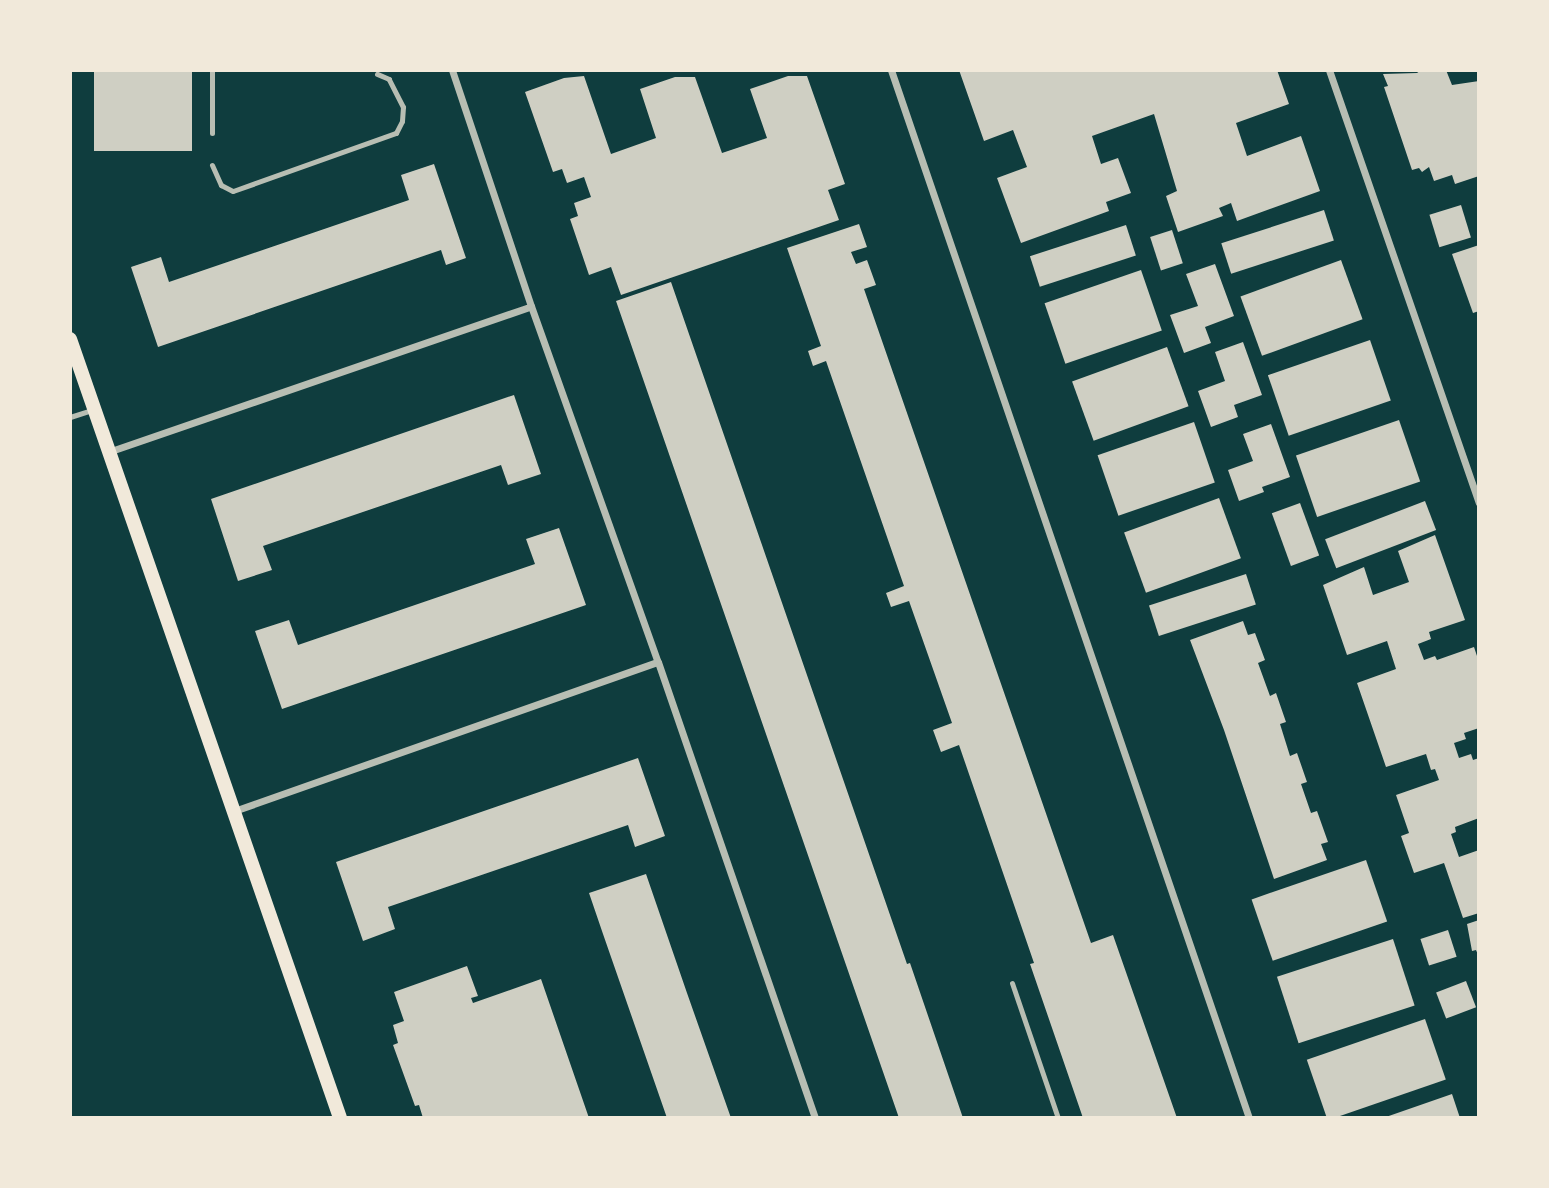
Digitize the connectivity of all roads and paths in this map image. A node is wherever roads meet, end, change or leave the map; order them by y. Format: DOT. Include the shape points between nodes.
graph roads {
  1 [pos="212,70"];
  2 [pos="452,70"];
  3 [pos="891,70"];
  4 [pos="1329,70"];
  5 [pos="377,74"];
  6 [pos="212,133"];
  7 [pos="212,165"];
  8 [pos="531,306"];
  9 [pos="70,338"];
  10 [pos="95,409"];
  11 [pos="70,417"];
  12 [pos="111,451"];
  13 [pos="1479,503"];
  14 [pos="658,662"];
  15 [pos="234,811"];
  16 [pos="1012,983"];
  17 [pos="340,1118"];
  18 [pos="815,1118"];
  19 [pos="1058,1118"];
  20 [pos="1249,1118"];
  1 -- 6 [label="lane"];
  2 -- 8 [label="street"];
  3 -- 20 [label="street"];
  4 -- 13 [label="street"];
  5 -- 7 [label="lane" via="389,79 403,107 397,133 233,191 221,185"];
  8 -- 12 [label="street"];
  8 -- 14 [label="street"];
  9 -- 10 [label="main road"];
  10 -- 11 [label="lane"];
  10 -- 12 [label="main road"];
  12 -- 15 [label="main road"];
  14 -- 15 [label="street"];
  14 -- 18 [label="street"];
  15 -- 17 [label="main road"];
  16 -- 19 [label="lane"];
}
